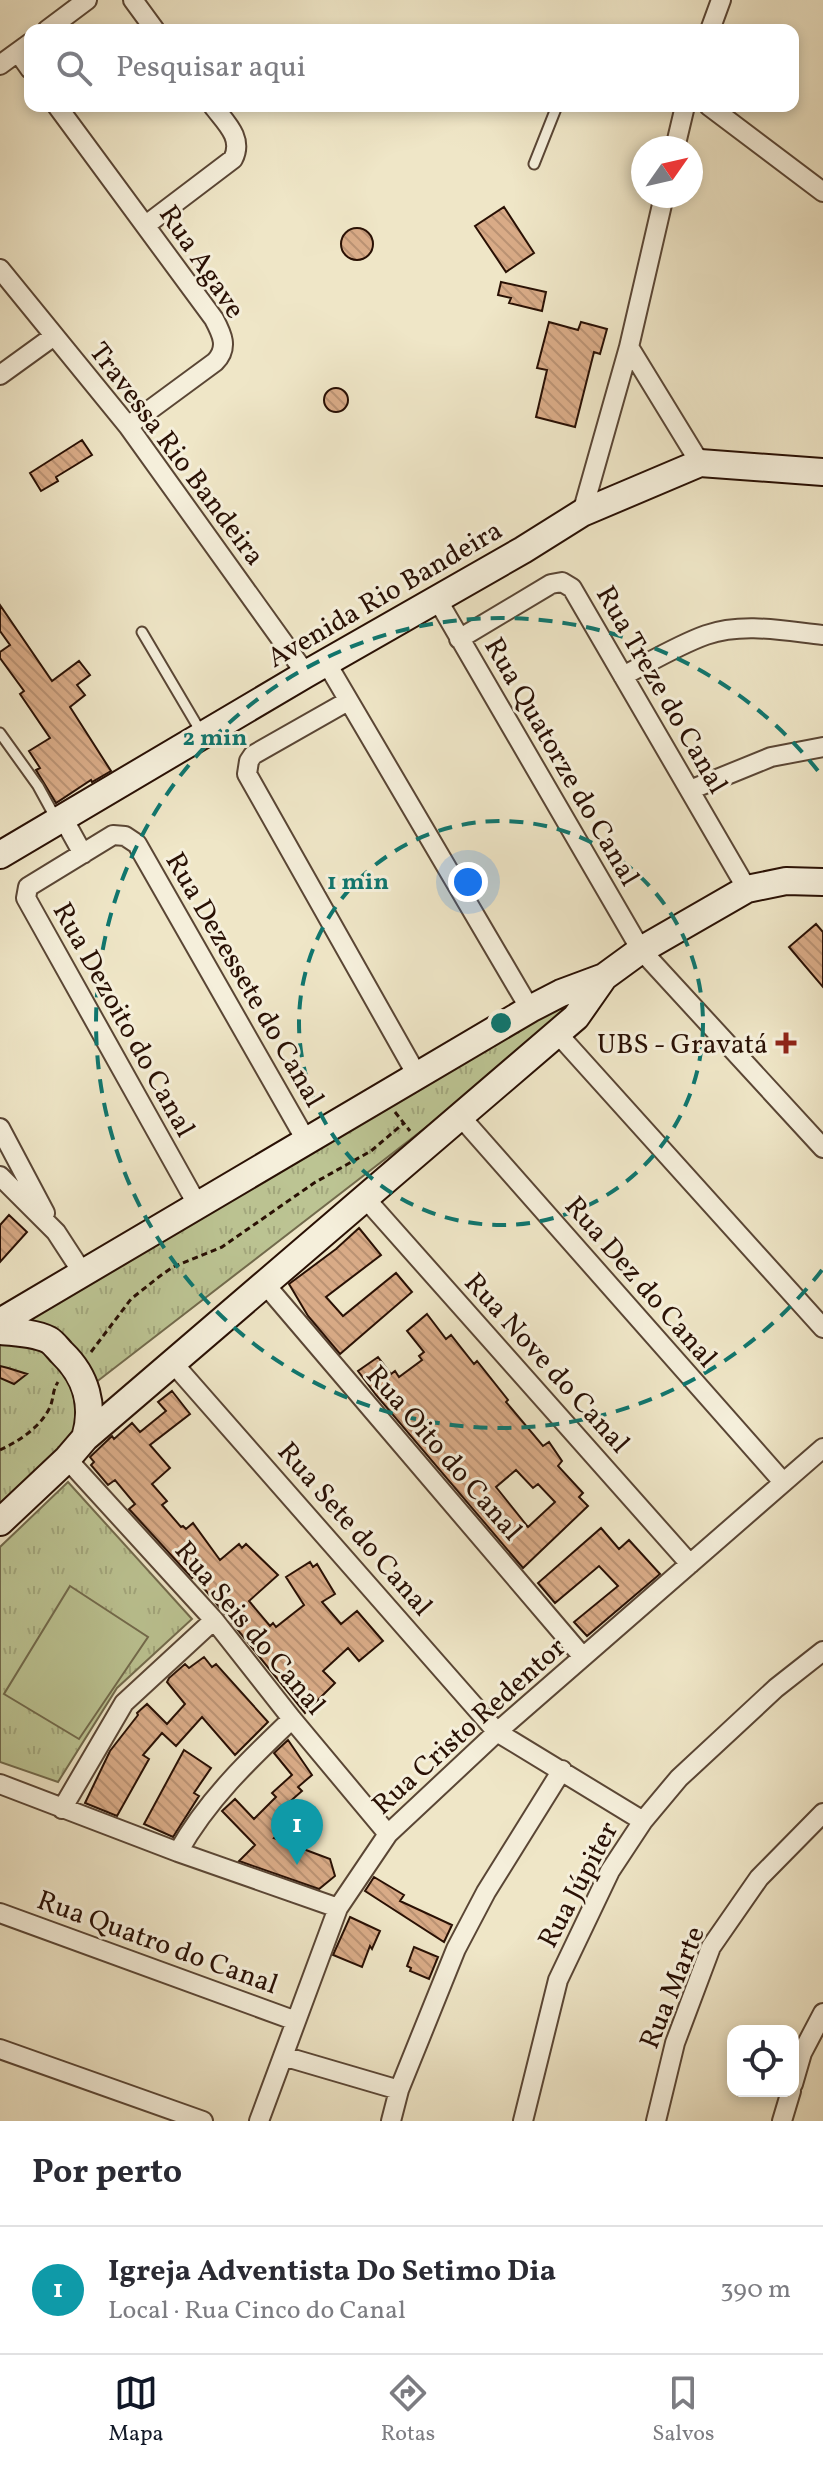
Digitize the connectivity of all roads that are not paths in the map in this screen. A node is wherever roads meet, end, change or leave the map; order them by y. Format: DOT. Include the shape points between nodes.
graph roads {
  1 [pos="87,0"];
  2 [pos="133,0"];
  3 [pos="721,0"];
  4 [pos="55,24"];
  5 [pos="151,24"];
  6 [pos="712,24"];
  7 [pos="24,48"];
  8 [pos="0,65"];
  9 [pos="61,112"];
  10 [pos="218,112"];
  11 [pos="555,112"];
  12 [pos="684,112"];
  13 [pos="717,112"];
  14 [pos="678,136"];
  15 [pos="534,164"];
  16 [pos="823,192"];
  17 [pos="661,208"];
  18 [pos="146,225"];
  19 [pos="0,269"];
  20 [pos="54,336"];
  21 [pos="629,347"];
  22 [pos="0,375"];
  23 [pos="128,426"];
  24 [pos="700,463"];
  25 [pos="823,472"];
  26 [pos="582,513"];
  27 [pos="437,599"];
  28 [pos="142,632"];
  29 [pos="823,635"];
  30 [pos="459,639"];
  31 [pos="316,668"];
  32 [pos="623,676"];
  33 [pos="348,701"];
  34 [pos="0,733"];
  35 [pos="203,735"];
  36 [pos="823,747"];
  37 [pos="690,790"];
  38 [pos="60,819"];
  39 [pos="137,844"];
  40 [pos="83,854"];
  41 [pos="0,855"];
  42 [pos="823,882"];
  43 [pos="747,889"];
  44 [pos="641,950"];
  45 [pos="604,977"];
  46 [pos="530,1009"];
  47 [pos="505,1024"];
  48 [pos="557,1033"];
  49 [pos="529,1056"];
  50 [pos="418,1077"];
  51 [pos="460,1116"];
  52 [pos="0,1128"];
  53 [pos="307,1142"];
  54 [pos="823,1148"];
  55 [pos="0,1176"];
  56 [pos="365,1198"];
  57 [pos="197,1204"];
  58 [pos="56,1232"];
  59 [pos="82,1272"];
  60 [pos="264,1283"];
  61 [pos="0,1322"];
  62 [pos="823,1328"];
  63 [pos="0,1331"];
  64 [pos="172,1362"];
  65 [pos="85,1438"];
  66 [pos="823,1448"];
  67 [pos="67,1459"];
  68 [pos="783,1482"];
  69 [pos="0,1522"];
  70 [pos="690,1564"];
  71 [pos="214,1620"];
  72 [pos="823,1651"];
  73 [pos="583,1657"];
  74 [pos="292,1719"];
  75 [pos="497,1732"];
  76 [pos="562,1770"];
  77 [pos="0,1784"];
  78 [pos="62,1809"];
  79 [pos="823,1813"];
  80 [pos="643,1821"];
  81 [pos="388,1834"];
  82 [pos="178,1852"];
  83 [pos="338,1908"];
  84 [pos="0,1913"];
  85 [pos="823,2013"];
  86 [pos="296,2021"];
  87 [pos="0,2049"];
  88 [pos="283,2056"];
  89 [pos="799,2063"];
  90 [pos="399,2090"];
  91 [pos="789,2097"];
  92 [pos="203,2121"];
  93 [pos="259,2121"];
  94 [pos="391,2121"];
  95 [pos="523,2121"];
  96 [pos="656,2121"];
  97 [pos="782,2121"];
  1 -- 4 [label="street"];
  2 -- 5 [label="street"];
  3 -- 6 [label="street"];
  7 -- 8 [label="street"];
  9 -- 18 [label="street, Rua Agave"];
  10 -- 18 [label="street" via="234,134 233,159"];
  11 -- 15 [label="lane"];
  12 -- 14 [label="street"];
  13 -- 16 [label="street"];
  17 -- 21 [label="street"];
  18 -- 23 [label="street, Rua Agave" via="214,319 224,349 215,362"];
  19 -- 20 [label="street, Travessa Rio Bandeira"];
  20 -- 22 [label="street"];
  20 -- 23 [label="street, Travessa Rio Bandeira"];
  21 -- 24 [label="street"];
  21 -- 26 [label="street"];
  23 -- 31 [label="street, Travessa Rio Bandeira"];
  24 -- 25 [label="street, Avenida Rio Bandeira"];
  24 -- 26 [label="street, Avenida Rio Bandeira"];
  26 -- 27 [label="street, Avenida Rio Bandeira"];
  27 -- 30 [label="street, Rua Quatorze do Canal"];
  27 -- 31 [label="street, Avenida Rio Bandeira"];
  28 -- 35 [label="lane"];
  29 -- 32 [label="street" via="755,628 726,631"];
  30 -- 32 [label="street, Rua Treze do Canal" via="562,582 572,588"];
  30 -- 44 [label="street, Rua Quatorze do Canal"];
  31 -- 33 [label="street, Travessa Rio Bandeira"];
  31 -- 35 [label="street, Avenida Rio Bandeira"];
  32 -- 37 [label="street, Rua Treze do Canal"];
  33 -- 46 [label="street, Travessa Rio Bandeira"];
  33 -- 50 [label="street" via="253,755 247,774"];
  34 -- 38 [label="lane"];
  35 -- 38 [label="street, Avenida Rio Bandeira"];
  36 -- 37 [label="street" via="771,757"];
  37 -- 43 [label="street, Rua Treze do Canal"];
  38 -- 40 [label="street"];
  38 -- 41 [label="street, Avenida Rio Bandeira"];
  39 -- 40 [label="street, Rua Dezoito do Canal" via="113,835"];
  39 -- 53 [label="street, Rua Dezessete do Canal"];
  40 -- 57 [label="street, Rua Dezoito do Canal" via="28,887 26,898"];
  42 -- 43 [label="street" via="786,881"];
  43 -- 44 [label="street"];
  44 -- 45 [label="street"];
  44 -- 54 [label="street, Rua Quatorze do Canal"];
  45 -- 46 [label="street"];
  45 -- 48 [label="street" via="576,1017"];
  46 -- 47 [label="street"];
  47 -- 49 [label="street" via="525,1034"];
  47 -- 50 [label="street"];
  48 -- 49 [label="street"];
  48 -- 62 [label="street"];
  49 -- 51 [label="street"];
  50 -- 53 [label="street"];
  51 -- 56 [label="street"];
  51 -- 68 [label="street, Rua Dez do Canal"];
  52 -- 58 [label="street"];
  53 -- 57 [label="street"];
  55 -- 58 [label="street"];
  56 -- 60 [label="street"];
  56 -- 70 [label="street, Rua Nove do Canal"];
  57 -- 59 [label="street"];
  58 -- 59 [label="street"];
  59 -- 61 [label="street"];
  60 -- 64 [label="street"];
  60 -- 73 [label="street, Rua Oito do Canal"];
  63 -- 65 [label="street" via="48,1340 76,1367 90,1409"];
  64 -- 65 [label="street"];
  64 -- 75 [label="street, Rua Sete do Canal"];
  65 -- 67 [label="street"];
  66 -- 68 [label="street, Rua Cristo Redentor"];
  67 -- 69 [label="street"];
  67 -- 71 [label="street, Rua Seis do Canal"];
  68 -- 70 [label="street, Rua Cristo Redentor"];
  70 -- 73 [label="street, Rua Cristo Redentor"];
  71 -- 74 [label="street, Rua Seis do Canal"];
  71 -- 78 [label="street" via="124,1703"];
  72 -- 80 [label="street, Rua Júpiter" via="679,1778"];
  73 -- 75 [label="street, Rua Cristo Redentor"];
  74 -- 81 [label="street, Rua Seis do Canal"];
  74 -- 82 [label="street" via="239,1769"];
  75 -- 76 [label="street, Rua Sete do Canal"];
  75 -- 81 [label="street, Rua Cristo Redentor"];
  76 -- 80 [label="street, Rua Sete do Canal"];
  76 -- 90 [label="street" via="456,1949"];
  77 -- 78 [label="street"];
  78 -- 82 [label="street"];
  79 -- 96 [label="street, Rua Marte" via="759,1878 711,1947 675,2043"];
  80 -- 95 [label="street, Rua Júpiter" via="610,1871 558,1980"];
  81 -- 83 [label="street, Rua Cristo Redentor"];
  82 -- 83 [label="street"];
  83 -- 86 [label="street, Rua Cristo Redentor"];
  84 -- 86 [label="street, Rua Quatro do Canal"];
  85 -- 89 [label="street"];
  86 -- 88 [label="street, Rua Cristo Redentor"];
  87 -- 92 [label="street"];
  88 -- 90 [label="street"];
  88 -- 93 [label="street, Rua Cristo Redentor"];
  90 -- 94 [label="street"];
  91 -- 97 [label="street"];
}
